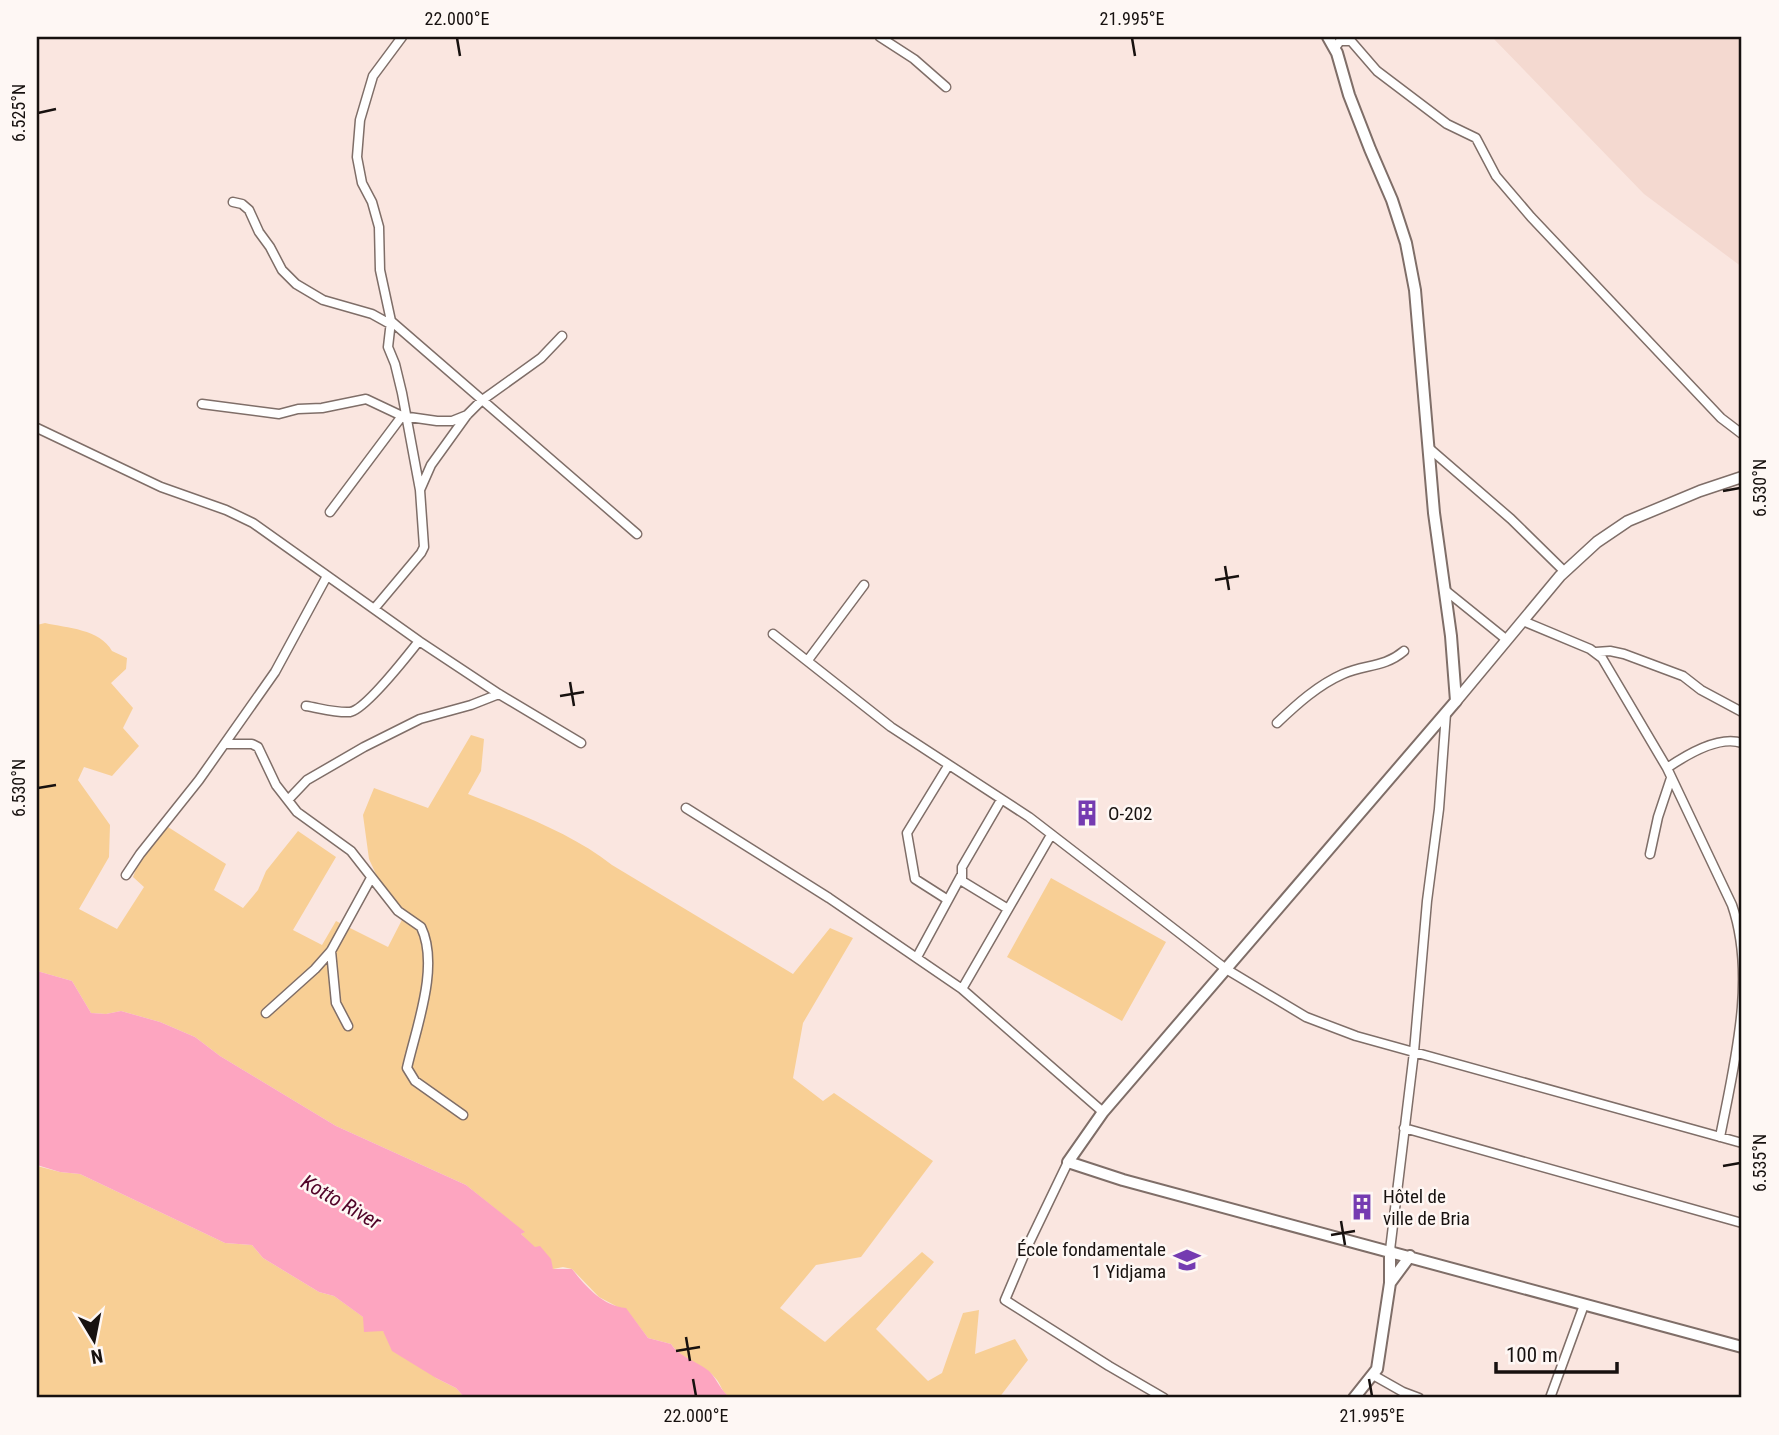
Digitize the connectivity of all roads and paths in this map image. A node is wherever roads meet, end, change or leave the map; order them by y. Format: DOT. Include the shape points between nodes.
graph roads {
  1 [pos="402,37"];
  2 [pos="880,37"];
  3 [pos="1328,37"];
  4 [pos="1335,48"];
  5 [pos="946,87"];
  6 [pos="233,202"];
  7 [pos="390,323"];
  8 [pos="562,336"];
  9 [pos="481,401"];
  10 [pos="202,404"];
  11 [pos="467,415"];
  12 [pos="404,416"];
  13 [pos="37,428"];
  14 [pos="1742,434"];
  15 [pos="1430,449"];
  16 [pos="1742,478"];
  17 [pos="420,490"];
  18 [pos="330,512"];
  19 [pos="637,534"];
  20 [pos="1565,572"];
  21 [pos="327,576"];
  22 [pos="864,585"];
  23 [pos="1445,590"];
  24 [pos="374,609"];
  25 [pos="1522,621"];
  26 [pos="773,634"];
  27 [pos="1507,640"];
  28 [pos="419,641"];
  29 [pos="1404,650"];
  30 [pos="1595,652"];
  31 [pos="808,660"];
  32 [pos="499,694"];
  33 [pos="1456,701"];
  34 [pos="306,706"];
  35 [pos="1742,712"];
  36 [pos="1446,713"];
  37 [pos="1277,723"];
  38 [pos="581,743"];
  39 [pos="1742,743"];
  40 [pos="225,744"];
  41 [pos="948,766"];
  42 [pos="1667,768"];
  43 [pos="1671,778"];
  44 [pos="288,800"];
  45 [pos="1001,800"];
  46 [pos="686,808"];
  47 [pos="1051,835"];
  48 [pos="1650,854"];
  49 [pos="962,874"];
  50 [pos="126,875"];
  51 [pos="372,878"];
  52 [pos="948,900"];
  53 [pos="1007,909"];
  54 [pos="331,951"];
  55 [pos="918,957"];
  56 [pos="1226,969"];
  57 [pos="962,989"];
  58 [pos="266,1013"];
  59 [pos="348,1026"];
  60 [pos="1414,1052"];
  61 [pos="1103,1112"];
  62 [pos="463,1115"];
  63 [pos="1404,1128"];
  64 [pos="1720,1137"];
  65 [pos="1742,1143"];
  66 [pos="1068,1162"];
  67 [pos="1742,1223"];
  68 [pos="1390,1250"];
  69 [pos="1410,1256"];
  70 [pos="1390,1283"];
  71 [pos="1584,1305"];
  72 [pos="1742,1347"];
  73 [pos="1373,1374"];
  74 [pos="1402,1395"];
  75 [pos="1164,1398"];
  76 [pos="1354,1398"];
  77 [pos="1419,1398"];
  78 [pos="1550,1398"];
  1 -- 7 [label="street" via="373,76 358,146 362,183 379,228 380,270"];
  2 -- 5 [label="street"];
  3 -- 4 [label="main road"];
  4 -- 14 [label="street" via="1340,41 1351,41 1377,71 1447,124 1476,138 1496,176 1531,217 1717,414"];
  4 -- 15 [label="main road" via="1405,238 1415,290"];
  6 -- 7 [label="street" via="249,210 282,270 296,284 323,300"];
  7 -- 9 [label="street"];
  7 -- 12 [label="street" via="388,347"];
  8 -- 9 [label="street" via="541,358"];
  9 -- 11 [label="street"];
  9 -- 19 [label="street"];
  10 -- 12 [label="street" via="279,414 366,400"];
  11 -- 12 [label="street" via="445,422"];
  11 -- 17 [label="street" via="430,465"];
  12 -- 17 [label="street"];
  12 -- 18 [label="street"];
  13 -- 21 [label="street" via="161,487 253,523"];
  15 -- 20 [label="street"];
  15 -- 23 [label="main road"];
  16 -- 20 [label="street" via="1628,521"];
  17 -- 24 [label="street" via="424,547"];
  20 -- 25 [label="street"];
  21 -- 24 [label="street"];
  21 -- 40 [label="street" via="279,666"];
  22 -- 31 [label="street"];
  23 -- 27 [label="street"];
  23 -- 33 [label="main road"];
  24 -- 28 [label="street"];
  25 -- 27 [label="street"];
  25 -- 30 [label="street"];
  26 -- 31 [label="street"];
  27 -- 33 [label="street"];
  28 -- 32 [label="street"];
  28 -- 34 [label="street" via="357,709"];
  29 -- 37 [label="street" via="1391,661 1344,673 1302,699"];
  30 -- 35 [label="street" via="1624,654 1683,676"];
  30 -- 42 [label="street" via="1629,699"];
  31 -- 41 [label="street"];
  32 -- 38 [label="street"];
  32 -- 44 [label="street" via="426,716 364,747 307,779"];
  33 -- 36 [label="main road"];
  36 -- 56 [label="main road"];
  36 -- 60 [label="street"];
  39 -- 42 [label="street" via="1732,740 1690,753"];
  40 -- 44 [label="street" via="258,747"];
  40 -- 50 [label="street"];
  41 -- 45 [label="street"];
  41 -- 52 [label="street" via="908,833 915,878"];
  42 -- 43 [label="street"];
  43 -- 48 [label="street"];
  43 -- 64 [label="street" via="1713,862 1738,926 1742,1023"];
  44 -- 51 [label="street" via="302,816 351,850"];
  45 -- 47 [label="street"];
  45 -- 49 [label="street"];
  46 -- 55 [label="street"];
  47 -- 53 [label="street"];
  47 -- 56 [label="street"];
  49 -- 52 [label="street"];
  49 -- 53 [label="street" via="962,881"];
  51 -- 54 [label="street"];
  51 -- 62 [label="street" via="398,911 424,933 428,979 407,1068 410,1076"];
  52 -- 55 [label="street"];
  53 -- 57 [label="street"];
  54 -- 58 [label="street"];
  54 -- 59 [label="street" via="336,1003"];
  55 -- 57 [label="street"];
  56 -- 60 [label="street" via="1306,1017"];
  56 -- 61 [label="main road"];
  57 -- 61 [label="street"];
  60 -- 63 [label="street"];
  60 -- 64 [label="street"];
  61 -- 66 [label="main road"];
  63 -- 67 [label="street"];
  63 -- 68 [label="street"];
  64 -- 65 [label="street"];
  66 -- 68 [label="main road"];
  66 -- 75 [label="street" via="1005,1300"];
  68 -- 69 [label="main road"];
  68 -- 70 [label="main road"];
  69 -- 70 [label="main road"];
  69 -- 71 [label="main road"];
  70 -- 73 [label="main road"];
  71 -- 72 [label="main road"];
  71 -- 78 [label="street"];
  73 -- 74 [label="street"];
  73 -- 76 [label="main road"];
  74 -- 77 [label="street"];
}
